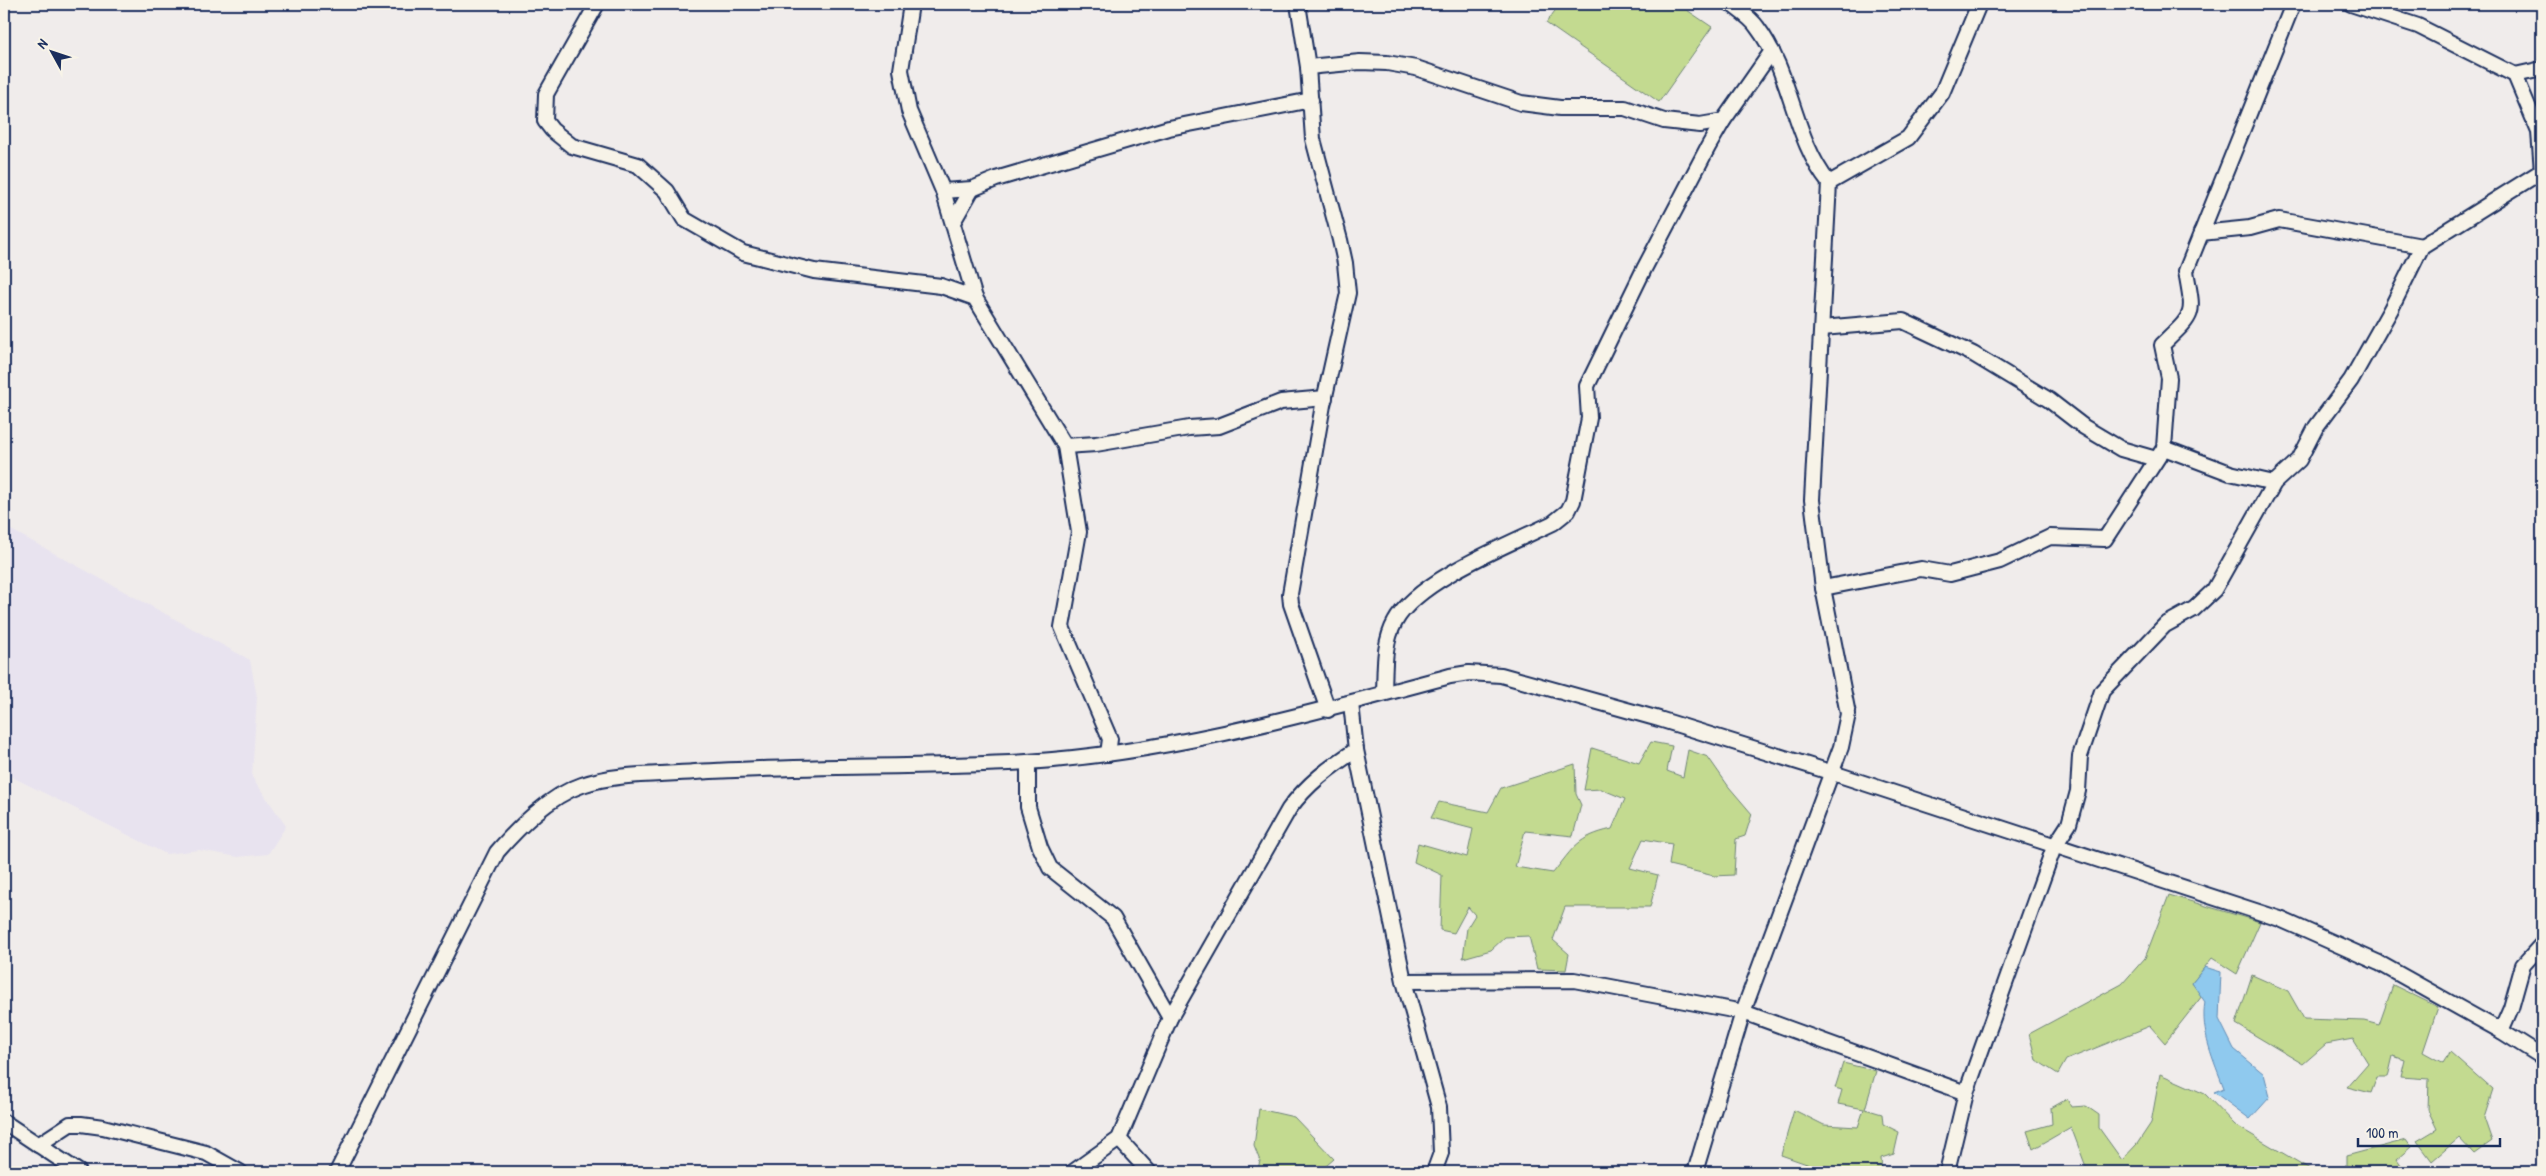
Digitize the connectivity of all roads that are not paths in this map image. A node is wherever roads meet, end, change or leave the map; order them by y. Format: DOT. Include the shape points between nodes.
graph roads {
  1 [pos="597,4"];
  2 [pos="911,4"];
  3 [pos="1298,4"];
  4 [pos="1731,4"];
  5 [pos="1978,4"];
  6 [pos="2293,4"];
  7 [pos="2351,4"];
  8 [pos="1772,50"];
  9 [pos="1308,67"];
  10 [pos="2542,69"];
  11 [pos="2515,75"];
  12 [pos="1311,100"];
  13 [pos="1723,121"];
  14 [pos="2542,171"];
  15 [pos="1829,183"];
  16 [pos="972,189"];
  17 [pos="943,191"];
  18 [pos="953,222"];
  19 [pos="2201,233"];
  20 [pos="2422,246"];
  21 [pos="975,298"];
  22 [pos="1822,328"];
  23 [pos="1325,398"];
  24 [pos="1066,446"];
  25 [pos="2160,454"];
  26 [pos="2274,483"];
  27 [pos="1823,588"];
  28 [pos="1384,693"];
  29 [pos="1351,702"];
  30 [pos="1328,710"];
  31 [pos="1356,750"];
  32 [pos="1108,754"];
  33 [pos="1028,762"];
  34 [pos="1830,772"];
  35 [pos="2054,847"];
  36 [pos="2542,944"];
  37 [pos="1404,981"];
  38 [pos="1744,1012"];
  39 [pos="1170,1018"];
  40 [pos="2501,1031"];
  41 [pos="2542,1057"];
  42 [pos="1966,1094"];
  43 [pos="4,1122"];
  44 [pos="1119,1138"];
  45 [pos="38,1145"];
  46 [pos="78,1172"];
  47 [pos="240,1172"];
  48 [pos="337,1172"];
  49 [pos="1073,1172"];
  50 [pos="1149,1172"];
  51 [pos="1434,1172"];
  52 [pos="1695,1172"];
  53 [pos="1947,1172"];
  1 -- 21 [label="street" via="546,94 546,121 572,146 638,164 667,191 684,219 743,253 814,271 941,286"];
  2 -- 17 [label="street" via="901,70 909,111"];
  3 -- 9 [label="street"];
  4 -- 8 [label="street" via="1756,25"];
  5 -- 15 [label="street" via="1942,93 1908,138"];
  6 -- 19 [label="street"];
  7 -- 11 [label="street" via="2418,26"];
  8 -- 13 [label="street"];
  8 -- 15 [label="street" via="1816,167"];
  9 -- 12 [label="street"];
  9 -- 13 [label="street" via="1387,63 1416,68 1521,103 1560,108 1625,108 1664,121 1700,125"];
  10 -- 11 [label="street"];
  11 -- 14 [label="street" via="2539,132"];
  12 -- 16 [label="street" via="1169,128"];
  12 -- 23 [label="street" via="1313,139 1340,240 1348,292"];
  13 -- 28 [label="street" via="1648,260 1587,386 1589,418 1568,512 1418,595 1404,609 1390,632"];
  14 -- 20 [label="street"];
  15 -- 22 [label="street"];
  16 -- 17 [label="street"];
  16 -- 18 [label="street"];
  17 -- 18 [label="street"];
  18 -- 21 [label="street"];
  19 -- 20 [label="street" via="2250,228 2279,220"];
  19 -- 25 [label="street" via="2186,271 2192,309 2186,322 2162,345 2168,378"];
  20 -- 26 [label="street" via="2351,380 2316,427 2299,460"];
  21 -- 24 [label="street"];
  22 -- 25 [label="street" via="1903,321 1973,354 2121,449"];
  22 -- 27 [label="street" via="1812,500"];
  23 -- 24 [label="street" via="1281,402 1219,426"];
  23 -- 30 [label="street" via="1290,604"];
  24 -- 32 [label="street" via="1079,532 1062,627 1110,739"];
  25 -- 26 [label="street"];
  25 -- 27 [label="street" via="2105,539 2050,537 2000,561 1950,574 1921,569"];
  26 -- 35 [label="street" via="2214,590 2194,609 2165,625 2102,691 2080,756 2078,791 2069,824"];
  27 -- 34 [label="street" via="1848,714 1841,747"];
  28 -- 29 [label="street"];
  28 -- 34 [label="street" via="1469,673 1501,675"];
  29 -- 30 [label="street"];
  29 -- 31 [label="street"];
  30 -- 32 [label="street"];
  31 -- 37 [label="street"];
  31 -- 39 [label="street" via="1329,767 1289,809"];
  32 -- 33 [label="street"];
  33 -- 39 [label="street" via="1028,807 1050,868 1114,918"];
  33 -- 48 [label="street" via="742,769 622,777 580,785 524,821 497,852"];
  34 -- 35 [label="street"];
  34 -- 38 [label="street"];
  35 -- 40 [label="street" via="2280,919 2379,963"];
  35 -- 42 [label="street"];
  36 -- 40 [label="street" via="2523,965"];
  37 -- 38 [label="street" via="1574,980"];
  37 -- 51 [label="street" via="1439,1107 1441,1153"];
  38 -- 42 [label="street"];
  38 -- 52 [label="street"];
  39 -- 44 [label="street"];
  40 -- 41 [label="street"];
  42 -- 53 [label="street"];
  43 -- 45 [label="street"];
  44 -- 49 [label="street"];
  44 -- 50 [label="street"];
  45 -- 46 [label="street"];
  45 -- 47 [label="street" via="70,1124 88,1125 206,1153"];
}
